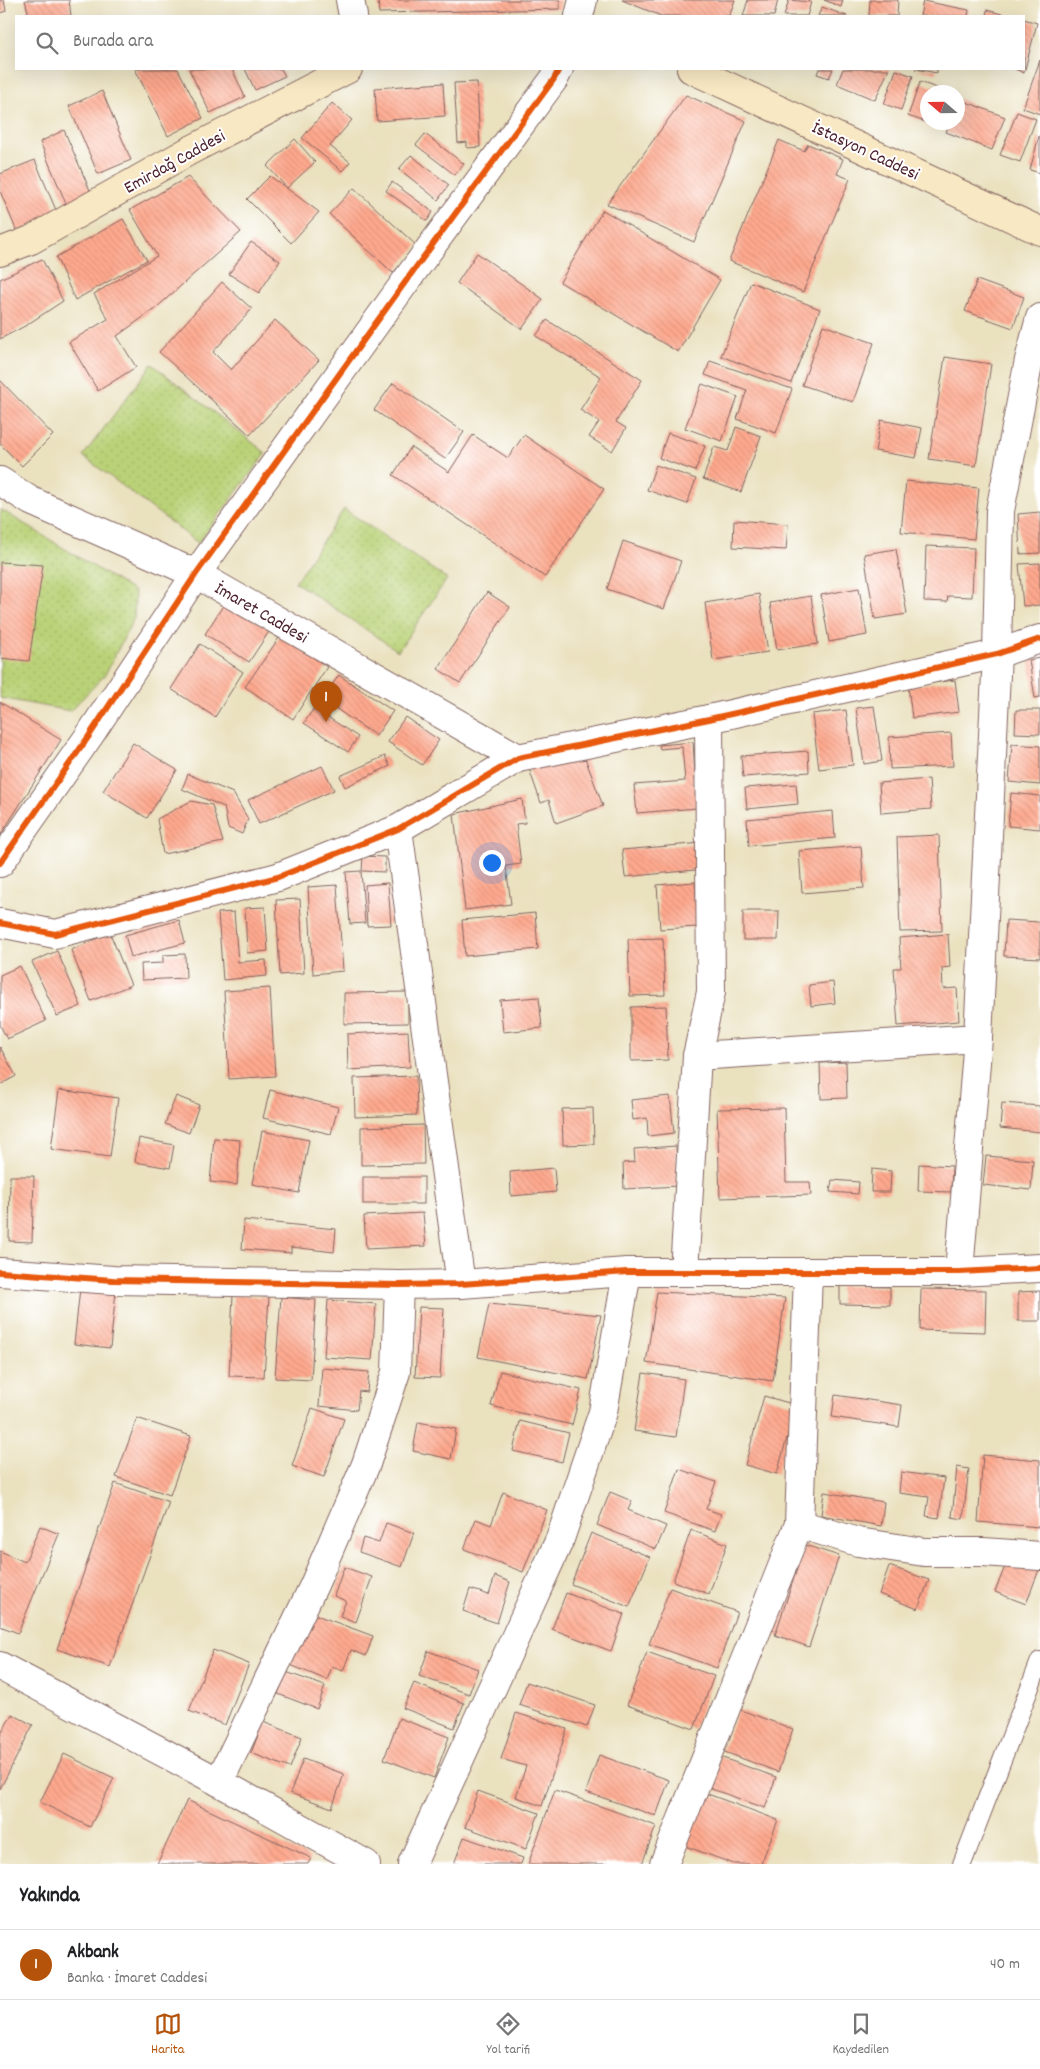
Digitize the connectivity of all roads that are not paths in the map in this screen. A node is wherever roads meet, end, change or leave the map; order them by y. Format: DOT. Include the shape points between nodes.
graph roads {
  1 [pos="350,0"];
  2 [pos="583,0"];
  3 [pos="353,15"];
  4 [pos="579,15"];
  5 [pos="346,70"];
  6 [pos="558,70"];
  7 [pos="693,70"];
  8 [pos="1040,231"];
  9 [pos="0,252"];
  10 [pos="1040,318"];
  11 [pos="0,481"];
  12 [pos="196,574"];
  13 [pos="1040,639"];
  14 [pos="997,654"];
  15 [pos="709,719"];
  16 [pos="518,758"];
  17 [pos="398,829"];
  18 [pos="0,863"];
  19 [pos="0,923"];
  20 [pos="978,1038"];
  21 [pos="697,1056"];
  22 [pos="1040,1268"];
  23 [pos="0,1272"];
  24 [pos="627,1272"];
  25 [pos="684,1272"];
  26 [pos="959,1272"];
  27 [pos="808,1273"];
  28 [pos="461,1284"];
  29 [pos="399,1285"];
  30 [pos="799,1524"];
  31 [pos="1040,1556"];
  32 [pos="1040,1661"];
  33 [pos="0,1666"];
  34 [pos="219,1782"];
  35 [pos="366,1864"];
  36 [pos="412,1864"];
  37 [pos="664,1864"];
  38 [pos="962,1864"];
  1 -- 3 [label="street"];
  2 -- 4 [label="street"];
  5 -- 9 [label="main road, Emirdağ Caddesi" via="31,240"];
  6 -- 12 [label="street"];
  7 -- 8 [label="main road, İstasyon Caddesi"];
  10 -- 14 [label="street" via="1000,511"];
  11 -- 12 [label="street, İmaret Caddesi" via="31,501"];
  12 -- 16 [label="street, İmaret Caddesi"];
  12 -- 18 [label="street"];
  13 -- 14 [label="street"];
  14 -- 15 [label="street"];
  14 -- 20 [label="street"];
  15 -- 16 [label="street"];
  15 -- 21 [label="street" via="711,992"];
  16 -- 17 [label="street"];
  17 -- 19 [label="street" via="278,877 55,934"];
  17 -- 28 [label="street"];
  20 -- 21 [label="street"];
  20 -- 26 [label="street"];
  21 -- 25 [label="street"];
  22 -- 26 [label="street"];
  23 -- 29 [label="street" via="113,1280"];
  24 -- 25 [label="street"];
  24 -- 28 [label="street"];
  24 -- 36 [label="street" via="604,1412 560,1539"];
  25 -- 27 [label="street"];
  26 -- 27 [label="street"];
  27 -- 30 [label="street"];
  28 -- 29 [label="street"];
  29 -- 34 [label="street" via="396,1372 366,1464 314,1585"];
  30 -- 31 [label="street" via="858,1542 924,1552"];
  30 -- 37 [label="street"];
  32 -- 38 [label="lane"];
  33 -- 34 [label="street"];
  34 -- 35 [label="street"];
}
